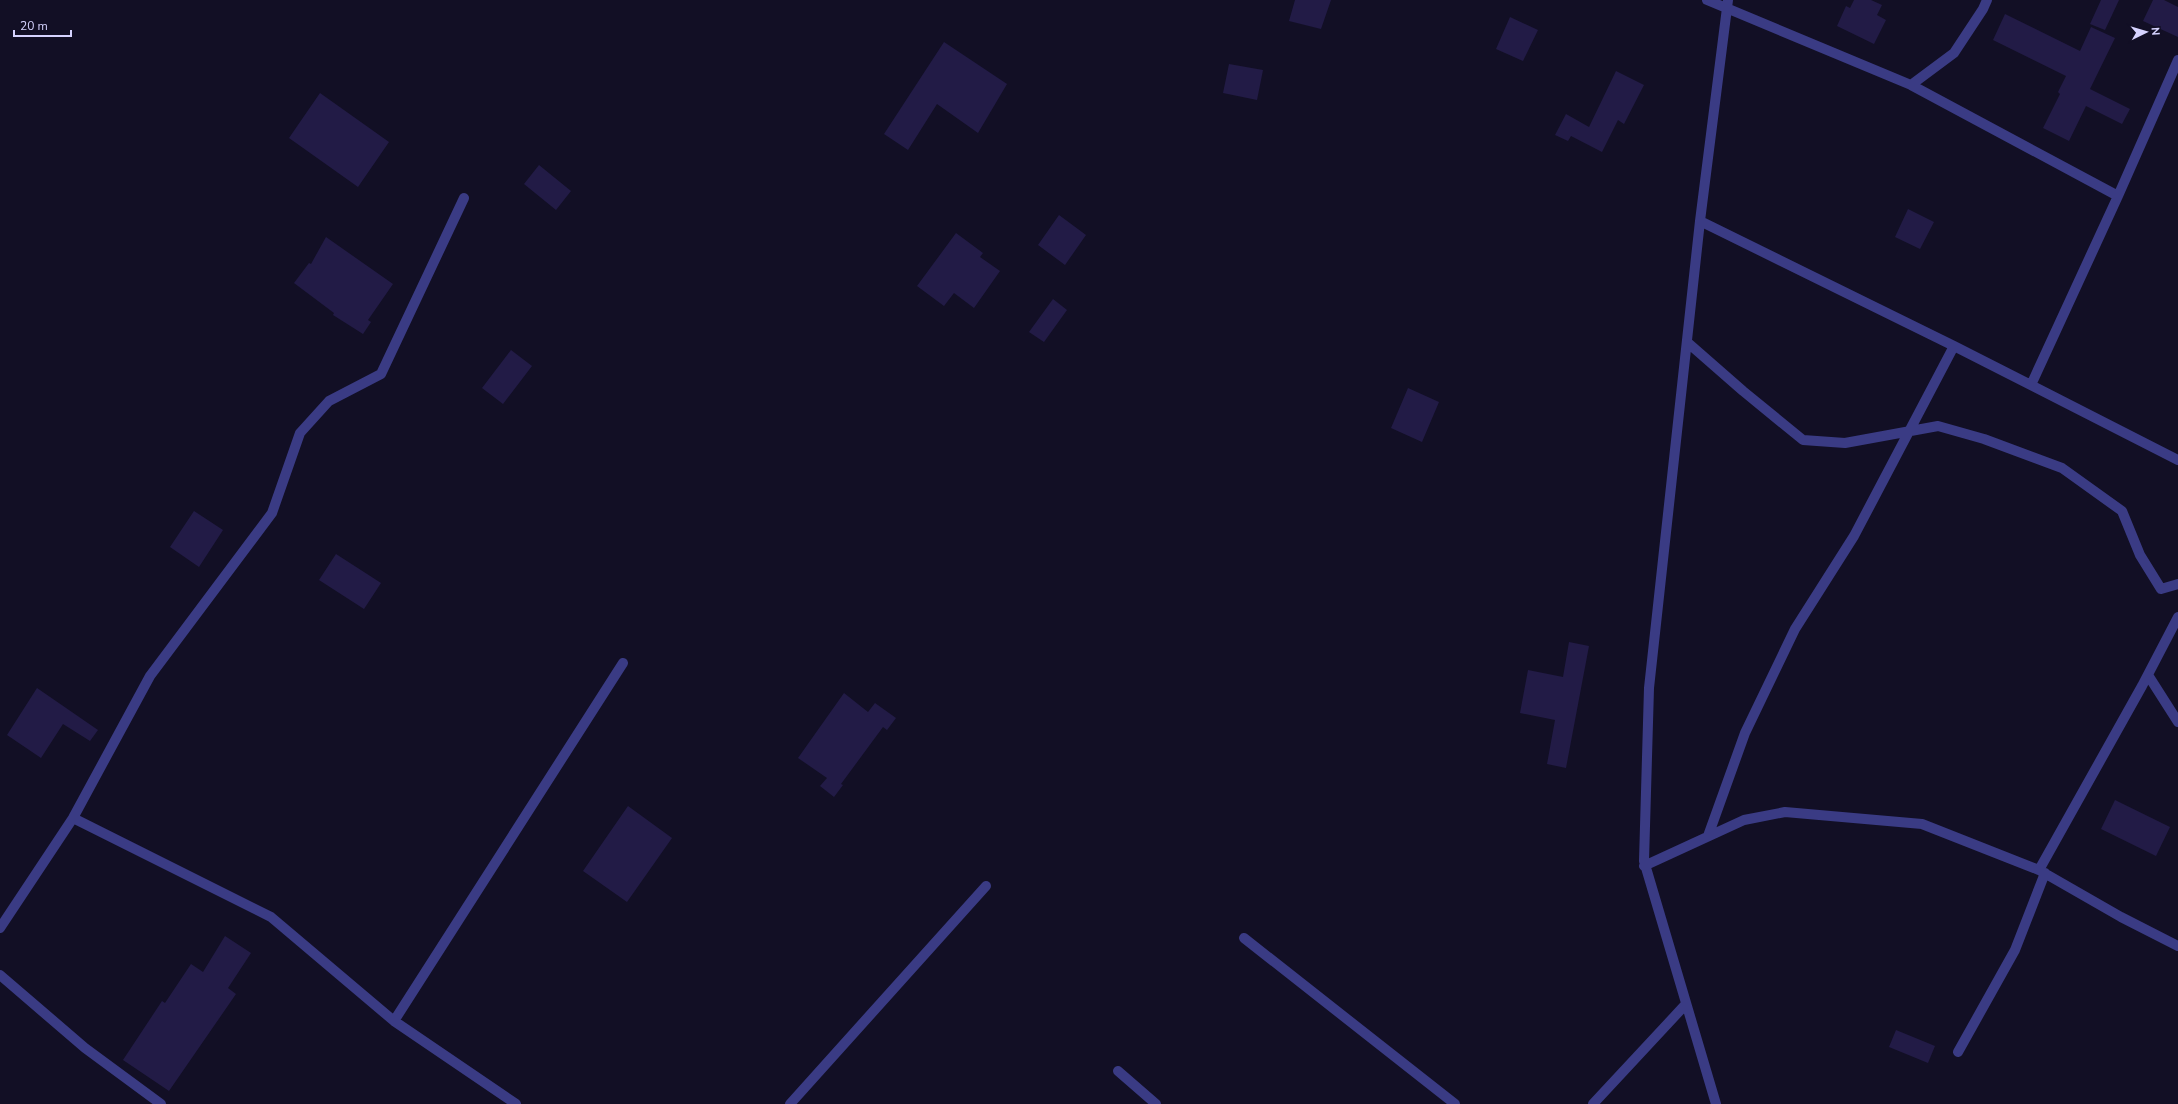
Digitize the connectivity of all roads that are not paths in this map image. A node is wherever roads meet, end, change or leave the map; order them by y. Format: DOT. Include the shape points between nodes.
graph roads {
  1 [pos="1707,0"];
  2 [pos="1987,0"];
  3 [pos="1727,5"];
  4 [pos="2178,60"];
  5 [pos="1911,85"];
  6 [pos="2118,196"];
  7 [pos="464,198"];
  8 [pos="1700,221"];
  9 [pos="1687,342"];
  10 [pos="1954,346"];
  11 [pos="2031,384"];
  12 [pos="1908,432"];
  13 [pos="2178,460"];
  14 [pos="2178,584"];
  15 [pos="2178,617"];
  16 [pos="623,663"];
  17 [pos="2148,675"];
  18 [pos="2178,722"];
  19 [pos="73,818"];
  20 [pos="1708,836"];
  21 [pos="1644,866"];
  22 [pos="2042,872"];
  23 [pos="986,886"];
  24 [pos="0,928"];
  25 [pos="1244,938"];
  26 [pos="2178,946"];
  27 [pos="0,975"];
  28 [pos="1686,1004"];
  29 [pos="394,1021"];
  30 [pos="1958,1052"];
  31 [pos="1118,1071"];
  32 [pos="161,1104"];
  33 [pos="516,1104"];
  34 [pos="790,1104"];
  35 [pos="1156,1104"];
  36 [pos="1455,1104"];
  37 [pos="1593,1104"];
  38 [pos="1716,1104"];
  1 -- 3 [label="street"];
  2 -- 5 [label="street" via="1954,53"];
  3 -- 5 [label="street"];
  3 -- 8 [label="street"];
  4 -- 6 [label="street"];
  5 -- 6 [label="street"];
  6 -- 11 [label="street"];
  7 -- 19 [label="street" via="381,374 329,401 300,433 272,513 150,676"];
  8 -- 9 [label="street"];
  8 -- 10 [label="street"];
  9 -- 12 [label="street" via="1803,440 1846,443"];
  9 -- 21 [label="street" via="1649,688"];
  10 -- 11 [label="street"];
  10 -- 12 [label="street"];
  11 -- 13 [label="street"];
  12 -- 14 [label="street" via="1938,426 1984,439 2062,468 2122,511 2140,554 2161,589"];
  12 -- 20 [label="street" via="1854,536 1795,629 1745,733"];
  15 -- 17 [label="street"];
  16 -- 29 [label="street"];
  17 -- 18 [label="street"];
  17 -- 22 [label="street"];
  19 -- 24 [label="street"];
  19 -- 29 [label="street" via="271,917"];
  20 -- 21 [label="street"];
  20 -- 22 [label="street" via="1744,820 1786,812 1922,824"];
  21 -- 28 [label="street"];
  22 -- 26 [label="street"];
  22 -- 30 [label="street" via="2015,950"];
  23 -- 34 [label="street"];
  25 -- 36 [label="street"];
  27 -- 32 [label="street" via="86,1048"];
  28 -- 37 [label="street"];
  28 -- 38 [label="street"];
  29 -- 33 [label="street"];
  31 -- 35 [label="street"];
}
